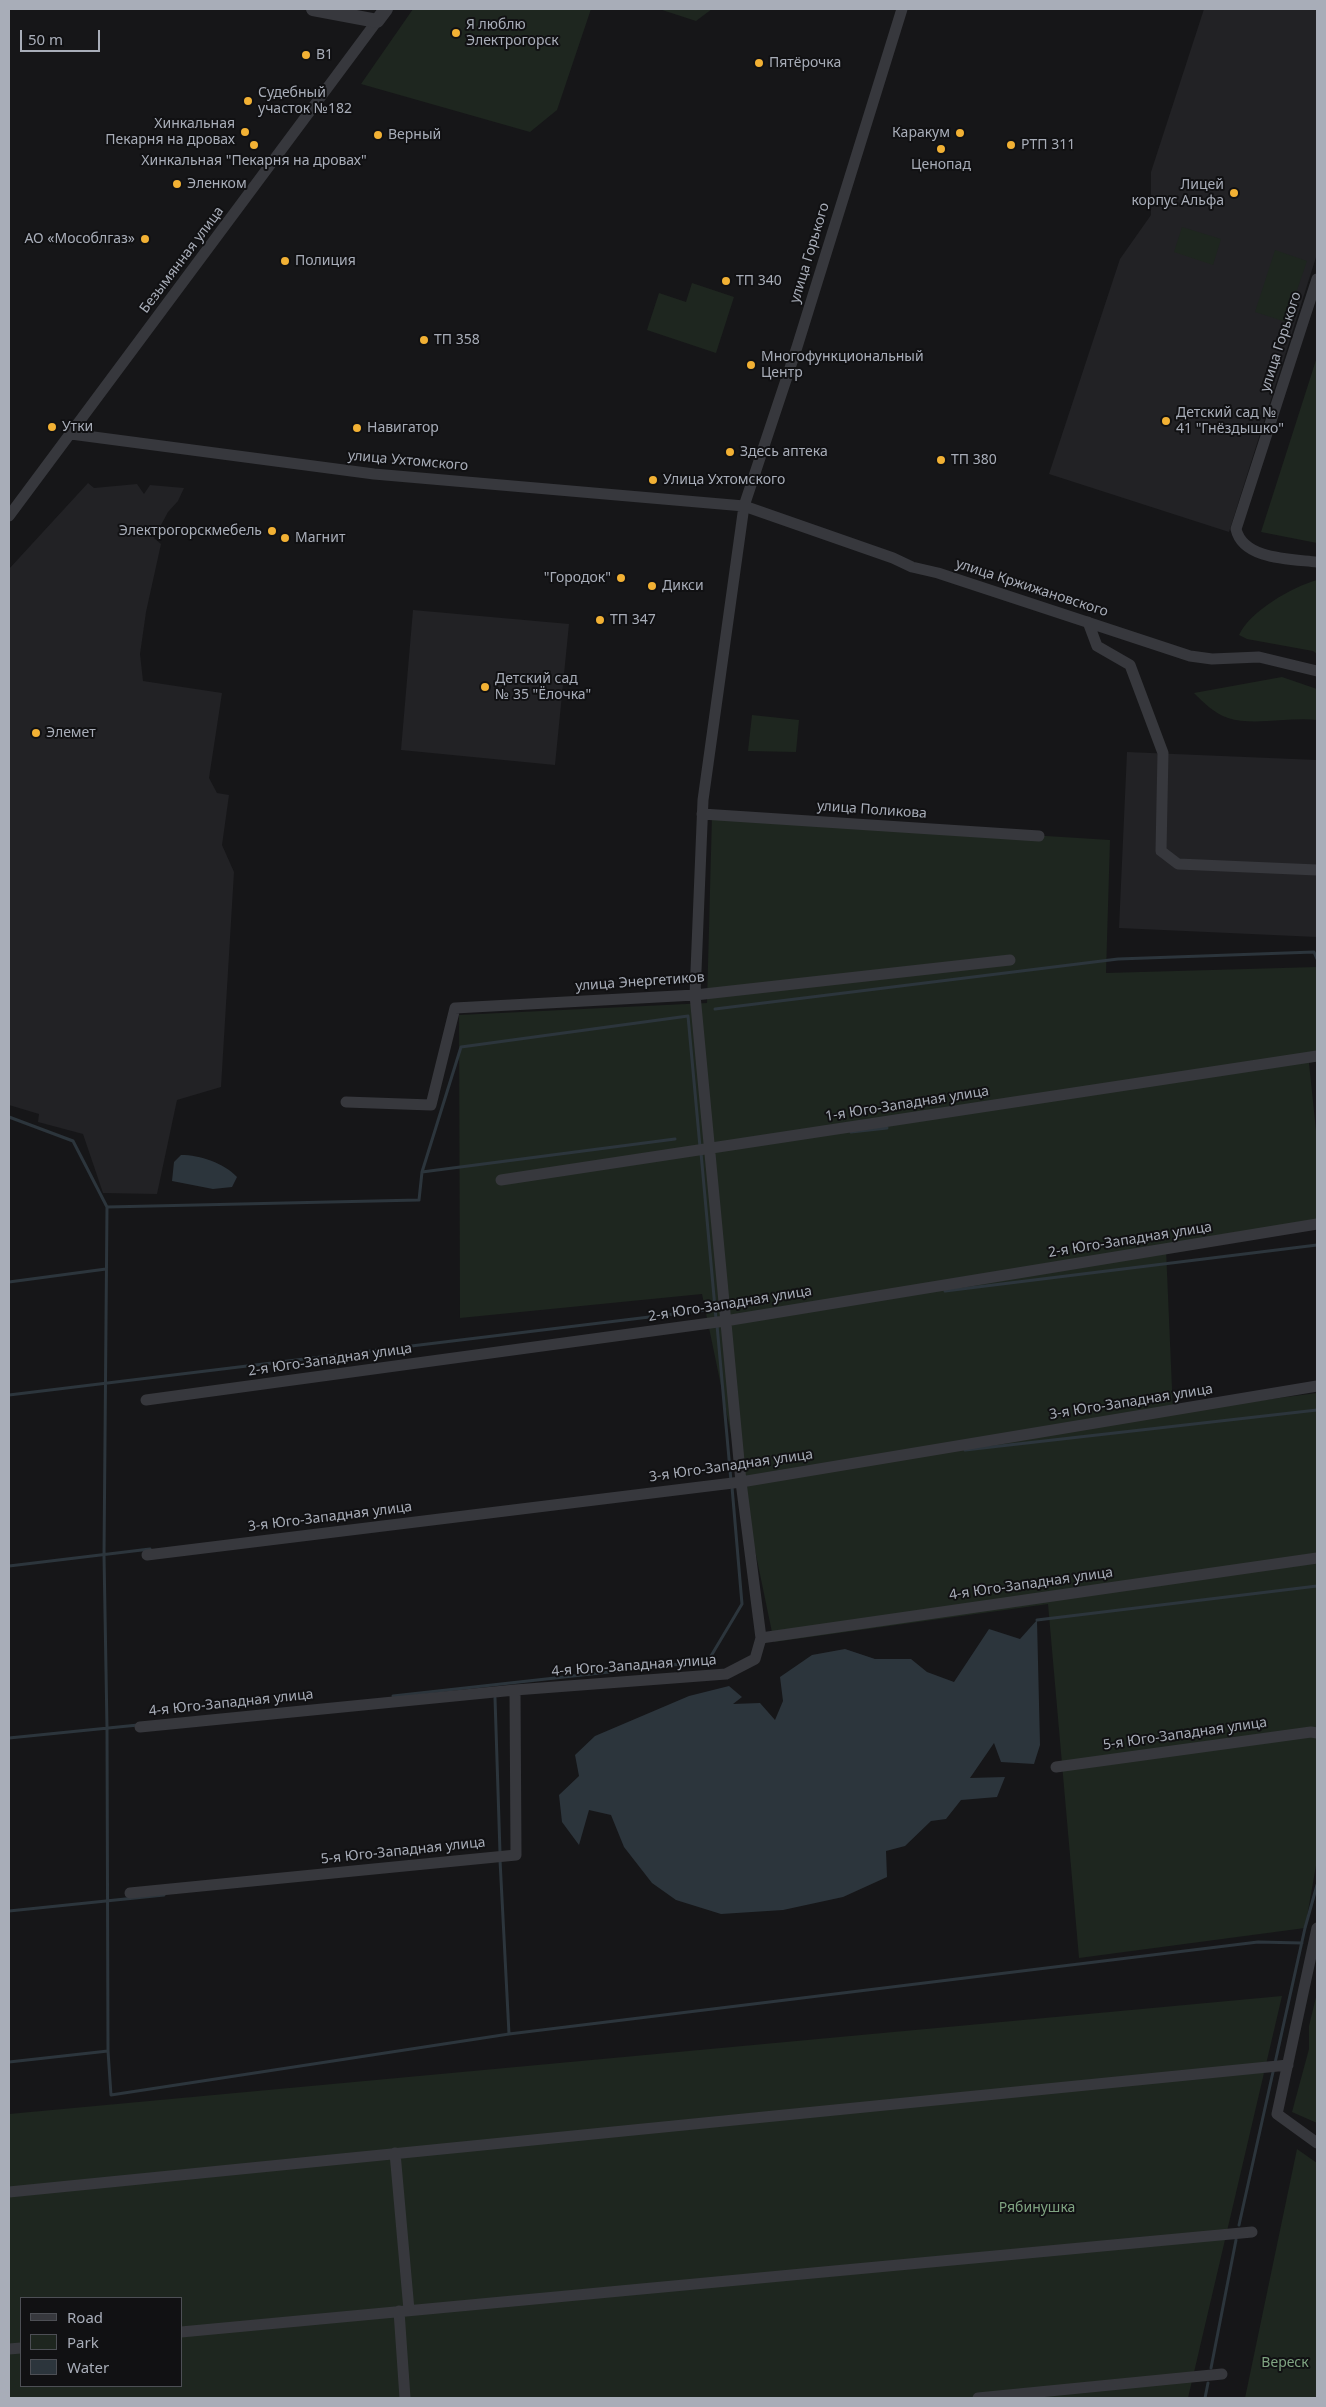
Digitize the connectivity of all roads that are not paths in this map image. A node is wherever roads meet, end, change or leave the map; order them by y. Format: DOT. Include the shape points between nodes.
graph roads {
  1 [pos="313,9"];
  2 [pos="386,9"];
  3 [pos="902,9"];
  4 [pos="377,21"];
  5 [pos="1317,279"];
  6 [pos="70,434"];
  7 [pos="744,506"];
  8 [pos="9,516"];
  9 [pos="1317,562"];
  10 [pos="1088,622"];
  11 [pos="1317,671"];
  12 [pos="702,814"];
  13 [pos="1039,836"];
  14 [pos="1317,870"];
  15 [pos="1010,960"];
  16 [pos="695,995"];
  17 [pos="1317,1056"];
  18 [pos="346,1102"];
  19 [pos="708,1149"];
  20 [pos="501,1180"];
  21 [pos="1317,1224"];
  22 [pos="725,1321"];
  23 [pos="1317,1386"];
  24 [pos="146,1400"];
  25 [pos="741,1482"];
  26 [pos="147,1555"];
  27 [pos="1317,1558"];
  28 [pos="761,1638"];
  29 [pos="515,1690"];
  30 [pos="140,1727"];
  31 [pos="1317,1733"];
  32 [pos="1056,1767"];
  33 [pos="130,1893"];
  34 [pos="1317,1928"];
  35 [pos="1288,2065"];
  36 [pos="1317,2143"];
  37 [pos="395,2153"];
  38 [pos="9,2192"];
  39 [pos="1252,2232"];
  40 [pos="404,2310"];
  41 [pos="182,2332"];
  42 [pos="1222,2374"];
  43 [pos="405,2398"];
  44 [pos="978,2398"];
  1 -- 4 [label="street"];
  2 -- 4 [label="street"];
  3 -- 7 [label="street, улица Горького"];
  4 -- 6 [label="street, Безымянная улица"];
  5 -- 9 [label="street, улица Горького" via="1237,533 1245,546 1256,551"];
  6 -- 7 [label="street, улица Ухтомского" via="374,474"];
  6 -- 8 [label="street, Безымянная улица"];
  7 -- 10 [label="street, улица Кржижановского" via="912,567"];
  7 -- 12 [label="street, улица Горького"];
  10 -- 11 [label="street, улица Кржижановского" via="1190,656 1259,657"];
  10 -- 14 [label="street" via="1097,646 1130,665 1163,753 1161,851 1178,864"];
  12 -- 13 [label="street, улица Поликова"];
  12 -- 16 [label="street, улица Горького"];
  15 -- 16 [label="street, улица Энергетиков"];
  16 -- 18 [label="street, улица Энергетиков" via="455,1008 430,1105"];
  16 -- 19 [label="street, улица Горького"];
  17 -- 19 [label="street, 1-я Юго-Западная улица"];
  19 -- 20 [label="street, 1-я Юго-Западная улица"];
  19 -- 22 [label="street, улица Горького"];
  21 -- 22 [label="street, 2-я Юго-Западная улица"];
  22 -- 24 [label="street, 2-я Юго-Западная улица"];
  22 -- 25 [label="street, улица Горького"];
  23 -- 25 [label="street, 3-я Юго-Западная улица"];
  25 -- 26 [label="street, 3-я Юго-Западная улица"];
  25 -- 28 [label="street, улица Горького"];
  27 -- 28 [label="street, 4-я Юго-Западная улица"];
  28 -- 29 [label="street, 4-я Юго-Западная улица" via="755,1659 726,1674"];
  29 -- 30 [label="street, 4-я Юго-Западная улица"];
  29 -- 33 [label="street, 5-я Юго-Западная улица" via="516,1855"];
  31 -- 32 [label="street, 5-я Юго-Западная улица"];
  34 -- 35 [label="street"];
  35 -- 36 [label="street" via="1277,2114"];
  35 -- 37 [label="street"];
  37 -- 38 [label="street"];
  37 -- 40 [label="street"];
  39 -- 40 [label="street"];
  40 -- 41 [label="street"];
  40 -- 43 [label="street"];
  42 -- 44 [label="street"];
}
